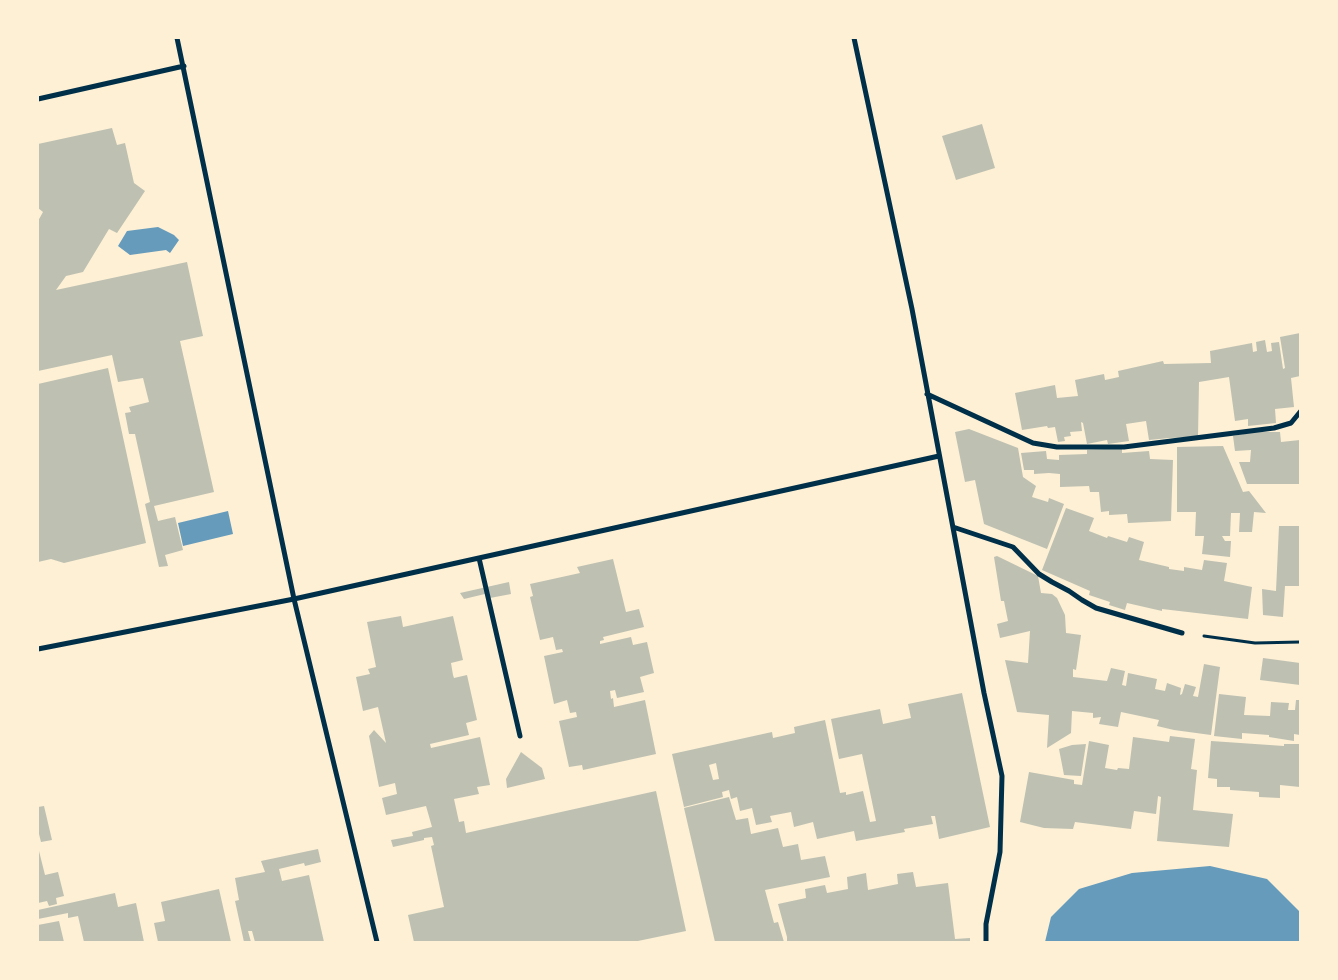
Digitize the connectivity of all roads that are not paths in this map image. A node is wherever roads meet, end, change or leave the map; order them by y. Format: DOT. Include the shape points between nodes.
graph roads {
  1 [pos="177,38"];
  2 [pos="854,38"];
  3 [pos="184,66"];
  4 [pos="38,99"];
  5 [pos="927,394"];
  6 [pos="1300,412"];
  7 [pos="939,456"];
  8 [pos="952,527"];
  9 [pos="479,558"];
  10 [pos="294,599"];
  11 [pos="1182,633"];
  12 [pos="38,649"];
  13 [pos="520,736"];
  14 [pos="377,942"];
  15 [pos="986,942"];
  1 -- 3 [label="street"];
  2 -- 5 [label="street"];
  3 -- 4 [label="street"];
  3 -- 10 [label="street"];
  5 -- 6 [label="street" via="1033,443 1056,447 1124,447 1274,428 1291,423"];
  5 -- 7 [label="street"];
  7 -- 8 [label="street"];
  7 -- 9 [label="street"];
  8 -- 11 [label="street" via="1013,547 1039,574 1096,608"];
  8 -- 15 [label="street" via="1002,776 1000,852 986,924"];
  9 -- 10 [label="street"];
  9 -- 13 [label="street"];
  10 -- 12 [label="street"];
  10 -- 14 [label="street"];
}
